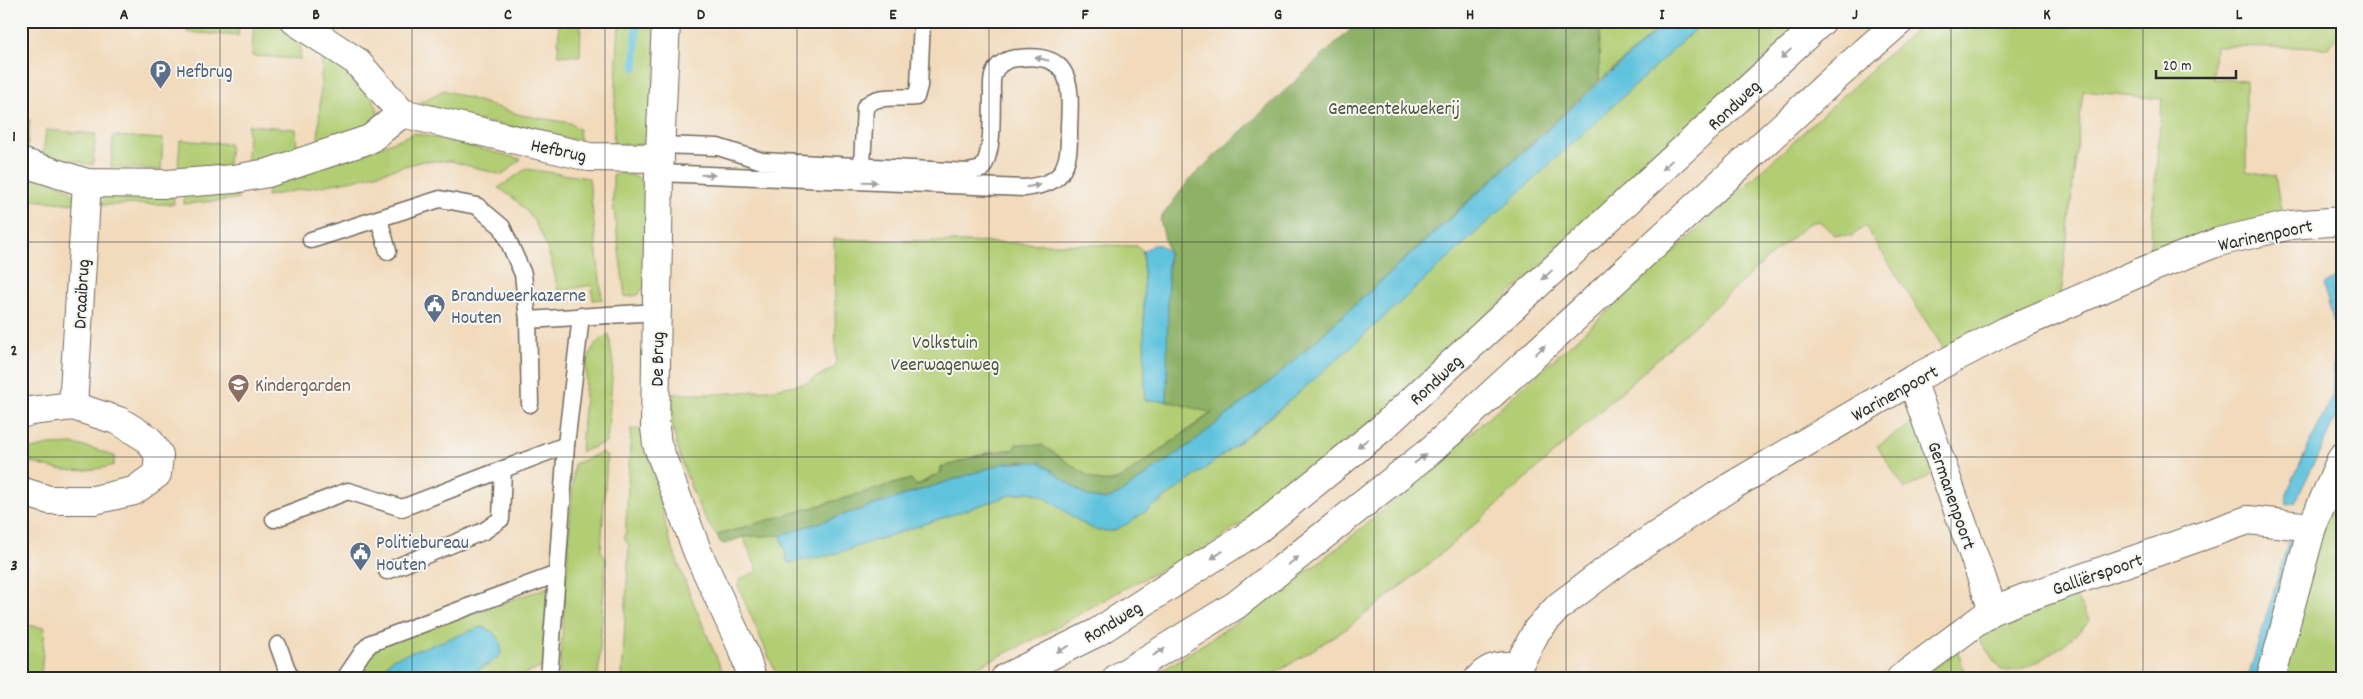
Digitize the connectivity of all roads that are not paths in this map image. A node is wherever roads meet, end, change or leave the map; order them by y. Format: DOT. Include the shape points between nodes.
graph roads {
  1 [pos="295,21"];
  2 [pos="666,21"];
  3 [pos="922,21"];
  4 [pos="1822,21"];
  5 [pos="1900,21"];
  6 [pos="402,113"];
  7 [pos="660,159"];
  8 [pos="21,162"];
  9 [pos="862,165"];
  10 [pos="86,183"];
  11 [pos="379,219"];
  12 [pos="2342,221"];
  13 [pos="310,240"];
  14 [pos="388,252"];
  15 [pos="657,312"];
  16 [pos="581,316"];
  17 [pos="528,320"];
  18 [pos="1912,380"];
  19 [pos="530,404"];
  20 [pos="73,406"];
  21 [pos="21,414"];
  22 [pos="566,445"];
  23 [pos="2342,457"];
  24 [pos="503,469"];
  25 [pos="21,491"];
  26 [pos="274,519"];
  27 [pos="2312,527"];
  28 [pos="387,571"];
  29 [pos="556,574"];
  30 [pos="1993,610"];
  31 [pos="278,645"];
  32 [pos="1519,672"];
  33 [pos="290,678"];
  34 [pos="345,678"];
  35 [pos="549,678"];
  36 [pos="752,678"];
  37 [pos="1005,678"];
  38 [pos="1117,678"];
  39 [pos="1479,678"];
  40 [pos="1901,678"];
  41 [pos="2271,678"];
  1 -- 6 [label="street" via="356,61"];
  2 -- 7 [label="street, De Brug"];
  3 -- 9 [label="lane" via="916,97 870,100 865,107"];
  4 -- 37 [label="street, Rondweg, one-way" via="1381,429 1258,528 1096,633"];
  38 -- 5 [label="street, one-way" via="1236,606 1430,451 1836,76"];
  6 -- 7 [label="street, Hefbrug" via="589,157"];
  6 -- 10 [label="street" via="370,139 268,174 199,182"];
  7 -- 9 [label="lane" via="718,147 762,161"];
  7 -- 9 [label="lane, one-way" via="1025,188 1046,184 1059,176 1068,160 1071,91 1067,78 1053,62 1037,57 1016,58 1002,63 994,73 988,159 982,169 968,172"];
  7 -- 15 [label="street, De Brug"];
  8 -- 10 [label="street"];
  10 -- 20 [label="street, Draaibrug"];
  11 -- 13 [label="lane"];
  11 -- 14 [label="lane"];
  11 -- 17 [label="lane" via="440,199 477,206 502,227 523,274"];
  12 -- 18 [label="street, Warinenpoort" via="2291,225 2218,242 2006,331"];
  15 -- 16 [label="lane"];
  15 -- 36 [label="street, De Brug" via="657,444 698,553 744,652"];
  16 -- 17 [label="lane"];
  16 -- 22 [label="lane"];
  17 -- 19 [label="lane"];
  18 -- 30 [label="street, Germanenpoort"];
  18 -- 32 [label="street, Warinenpoort" via="1730,487 1624,556 1559,606 1536,630"];
  20 -- 21 [label="street"];
  20 -- 25 [label="street" via="119,421 148,439 159,455 157,474 134,490 94,500 49,500"];
  22 -- 24 [label="lane"];
  22 -- 29 [label="lane"];
  23 -- 27 [label="street"];
  24 -- 26 [label="lane" via="402,508 348,491"];
  24 -- 28 [label="lane" via="501,519 484,531"];
  27 -- 30 [label="street, Galliërspoort" via="2248,520"];
  27 -- 41 [label="street"];
  29 -- 34 [label="lane" via="371,642"];
  29 -- 35 [label="lane"];
  30 -- 40 [label="street, Galliërspoort"];
  31 -- 33 [label="lane"];
  32 -- 39 [label="street" via="1501,665 1485,671"];
}
